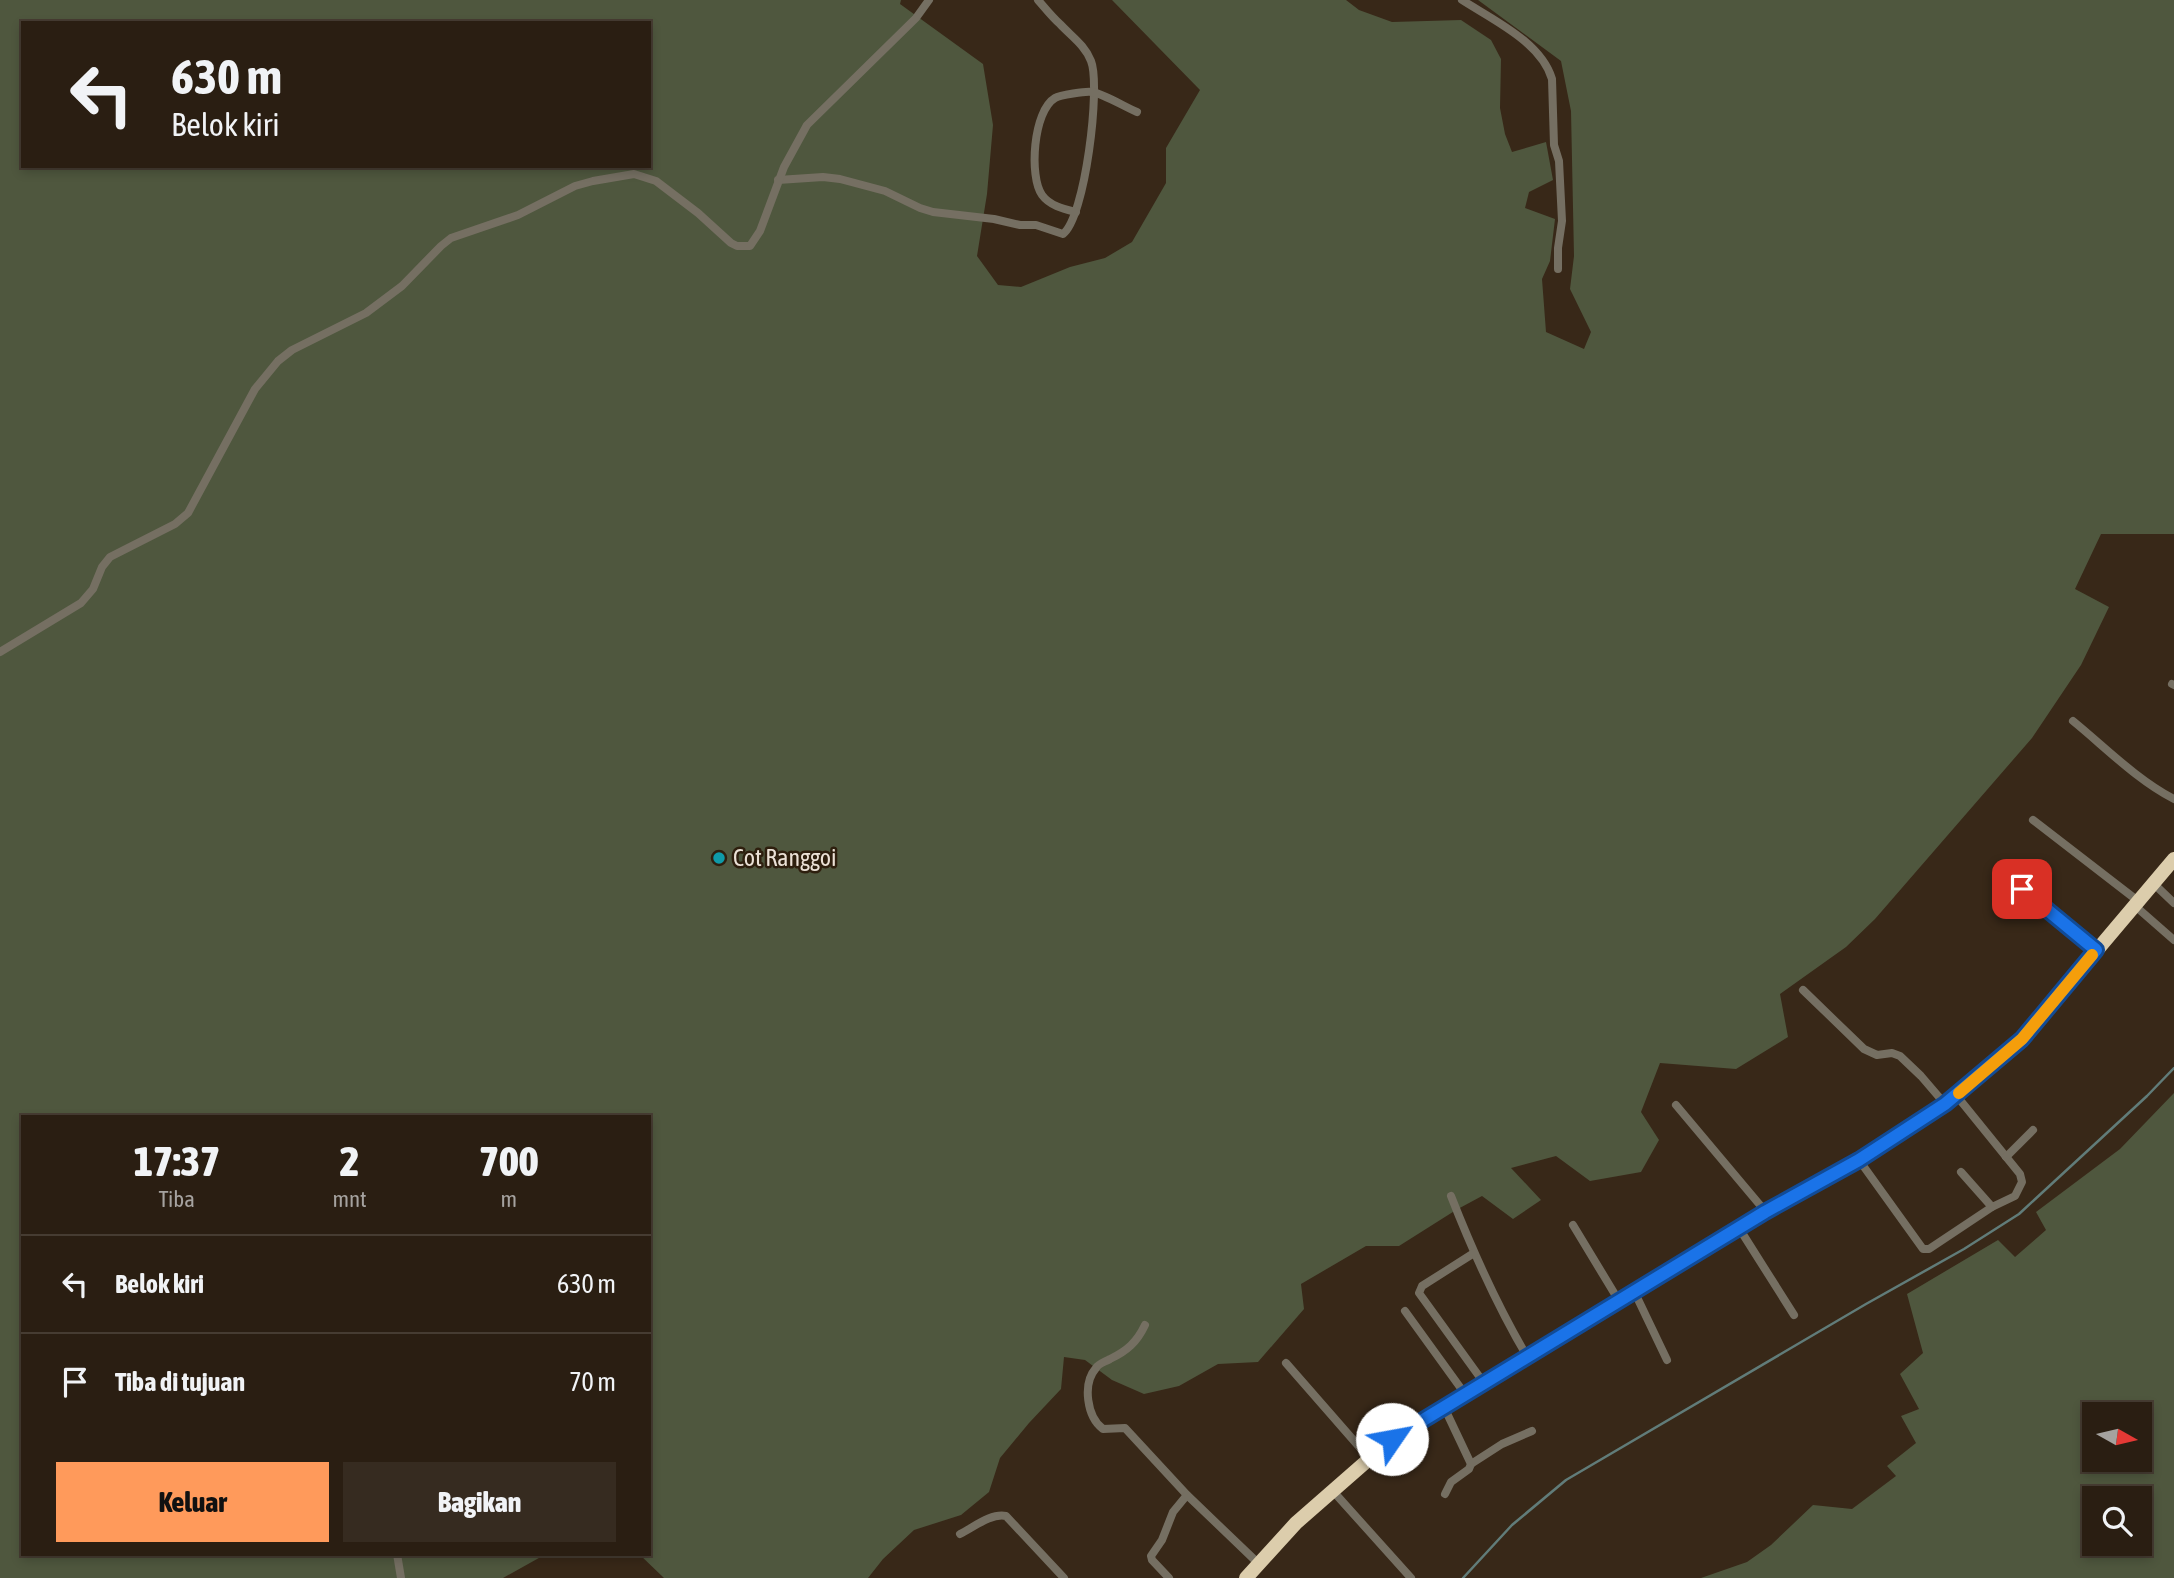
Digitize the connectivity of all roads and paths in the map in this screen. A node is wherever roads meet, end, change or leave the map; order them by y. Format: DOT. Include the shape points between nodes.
graph roads {
  1 [pos="929,0"];
  2 [pos="1038,0"];
  3 [pos="1462,0"];
  4 [pos="1093,92"];
  5 [pos="1137,112"];
  6 [pos="778,180"];
  7 [pos="1076,212"];
  8 [pos="1558,269"];
  9 [pos="0,652"];
  10 [pos="2073,721"];
  11 [pos="2174,799"];
  12 [pos="2033,820"];
  13 [pos="2174,859"];
  14 [pos="2153,883"];
  15 [pos="2022,889"];
  16 [pos="2136,903"];
  17 [pos="2174,903"];
  18 [pos="2174,940"];
  19 [pos="2096,950"];
  20 [pos="1803,990"];
  21 [pos="1951,1099"];
  22 [pos="1676,1105"];
  23 [pos="2033,1130"];
  24 [pos="2006,1157"];
  25 [pos="1859,1160"];
  26 [pos="1961,1172"];
  27 [pos="1451,1196"];
  28 [pos="1992,1207"];
  29 [pos="1765,1212"];
  30 [pos="1573,1225"];
  31 [pos="1739,1228"];
  32 [pos="1474,1253"];
  33 [pos="1634,1292"];
  34 [pos="1619,1301"];
  35 [pos="1405,1311"];
  36 [pos="1794,1315"];
  37 [pos="1145,1325"];
  38 [pos="1528,1357"];
  39 [pos="1667,1360"];
  40 [pos="1286,1363"];
  41 [pos="1484,1384"];
  42 [pos="1465,1394"];
  43 [pos="1444,1407"];
  44 [pos="1532,1431"];
  45 [pos="1369,1458"];
  46 [pos="1471,1464"];
  47 [pos="1332,1490"];
  48 [pos="1445,1494"];
  49 [pos="1187,1495"];
  50 [pos="960,1534"];
  51 [pos="397,1556"];
  52 [pos="1259,1563"];
  53 [pos="401,1578"];
  54 [pos="1064,1578"];
  55 [pos="1169,1578"];
  56 [pos="1246,1578"];
  57 [pos="1411,1578"];
  1 -- 6 [label="street" via="807,125"];
  2 -- 4 [label="street" via="1086,50 1095,75"];
  3 -- 8 [label="street" via="1535,48 1549,69 1562,220"];
  4 -- 5 [label="street"];
  4 -- 7 [label="street" via="1091,139"];
  4 -- 7 [label="street" via="1055,98 1037,132 1038,187 1044,198"];
  6 -- 7 [label="street" via="840,178 933,212 1036,225 1063,234"];
  6 -- 9 [label="street" via="750,246 737,247 656,181 634,174 575,187 518,215 451,238 375,306 278,361 255,389 188,513 110,557 81,603"];
  10 -- 11 [label="street" via="2142,779"];
  12 -- 16 [label="street"];
  13 -- 14 [label="highway"];
  14 -- 16 [label="highway"];
  14 -- 17 [label="street"];
  15 -- 19 [label="street"];
  16 -- 18 [label="street"];
  16 -- 19 [label="highway"];
  19 -- 21 [label="highway" via="2022,1039"];
  20 -- 21 [label="street" via="1864,1049 1900,1056"];
  21 -- 24 [label="street"];
  21 -- 25 [label="highway"];
  22 -- 29 [label="street"];
  23 -- 24 [label="street"];
  24 -- 28 [label="street" via="2022,1182 2015,1196"];
  25 -- 28 [label="street" via="1923,1250"];
  25 -- 29 [label="highway"];
  26 -- 28 [label="street"];
  27 -- 32 [label="street"];
  29 -- 31 [label="highway"];
  30 -- 34 [label="street"];
  31 -- 33 [label="highway"];
  31 -- 36 [label="street"];
  32 -- 38 [label="street"];
  32 -- 41 [label="street" via="1422,1286 1419,1293"];
  33 -- 34 [label="highway"];
  33 -- 39 [label="street"];
  34 -- 38 [label="highway"];
  35 -- 42 [label="street"];
  37 -- 49 [label="street" via="1130,1348 1095,1369 1087,1397 1098,1426 1125,1428"];
  38 -- 41 [label="highway"];
  40 -- 45 [label="street"];
  41 -- 42 [label="highway"];
  42 -- 43 [label="highway"];
  43 -- 45 [label="highway"];
  43 -- 46 [label="street"];
  44 -- 46 [label="street"];
  45 -- 47 [label="highway"];
  46 -- 48 [label="street"];
  47 -- 52 [label="highway"];
  47 -- 57 [label="street"];
  49 -- 52 [label="street"];
  49 -- 55 [label="street" via="1151,1556"];
  50 -- 54 [label="street" via="990,1518 1006,1516"];
  51 -- 53 [label="street"];
  52 -- 56 [label="highway"];
}
